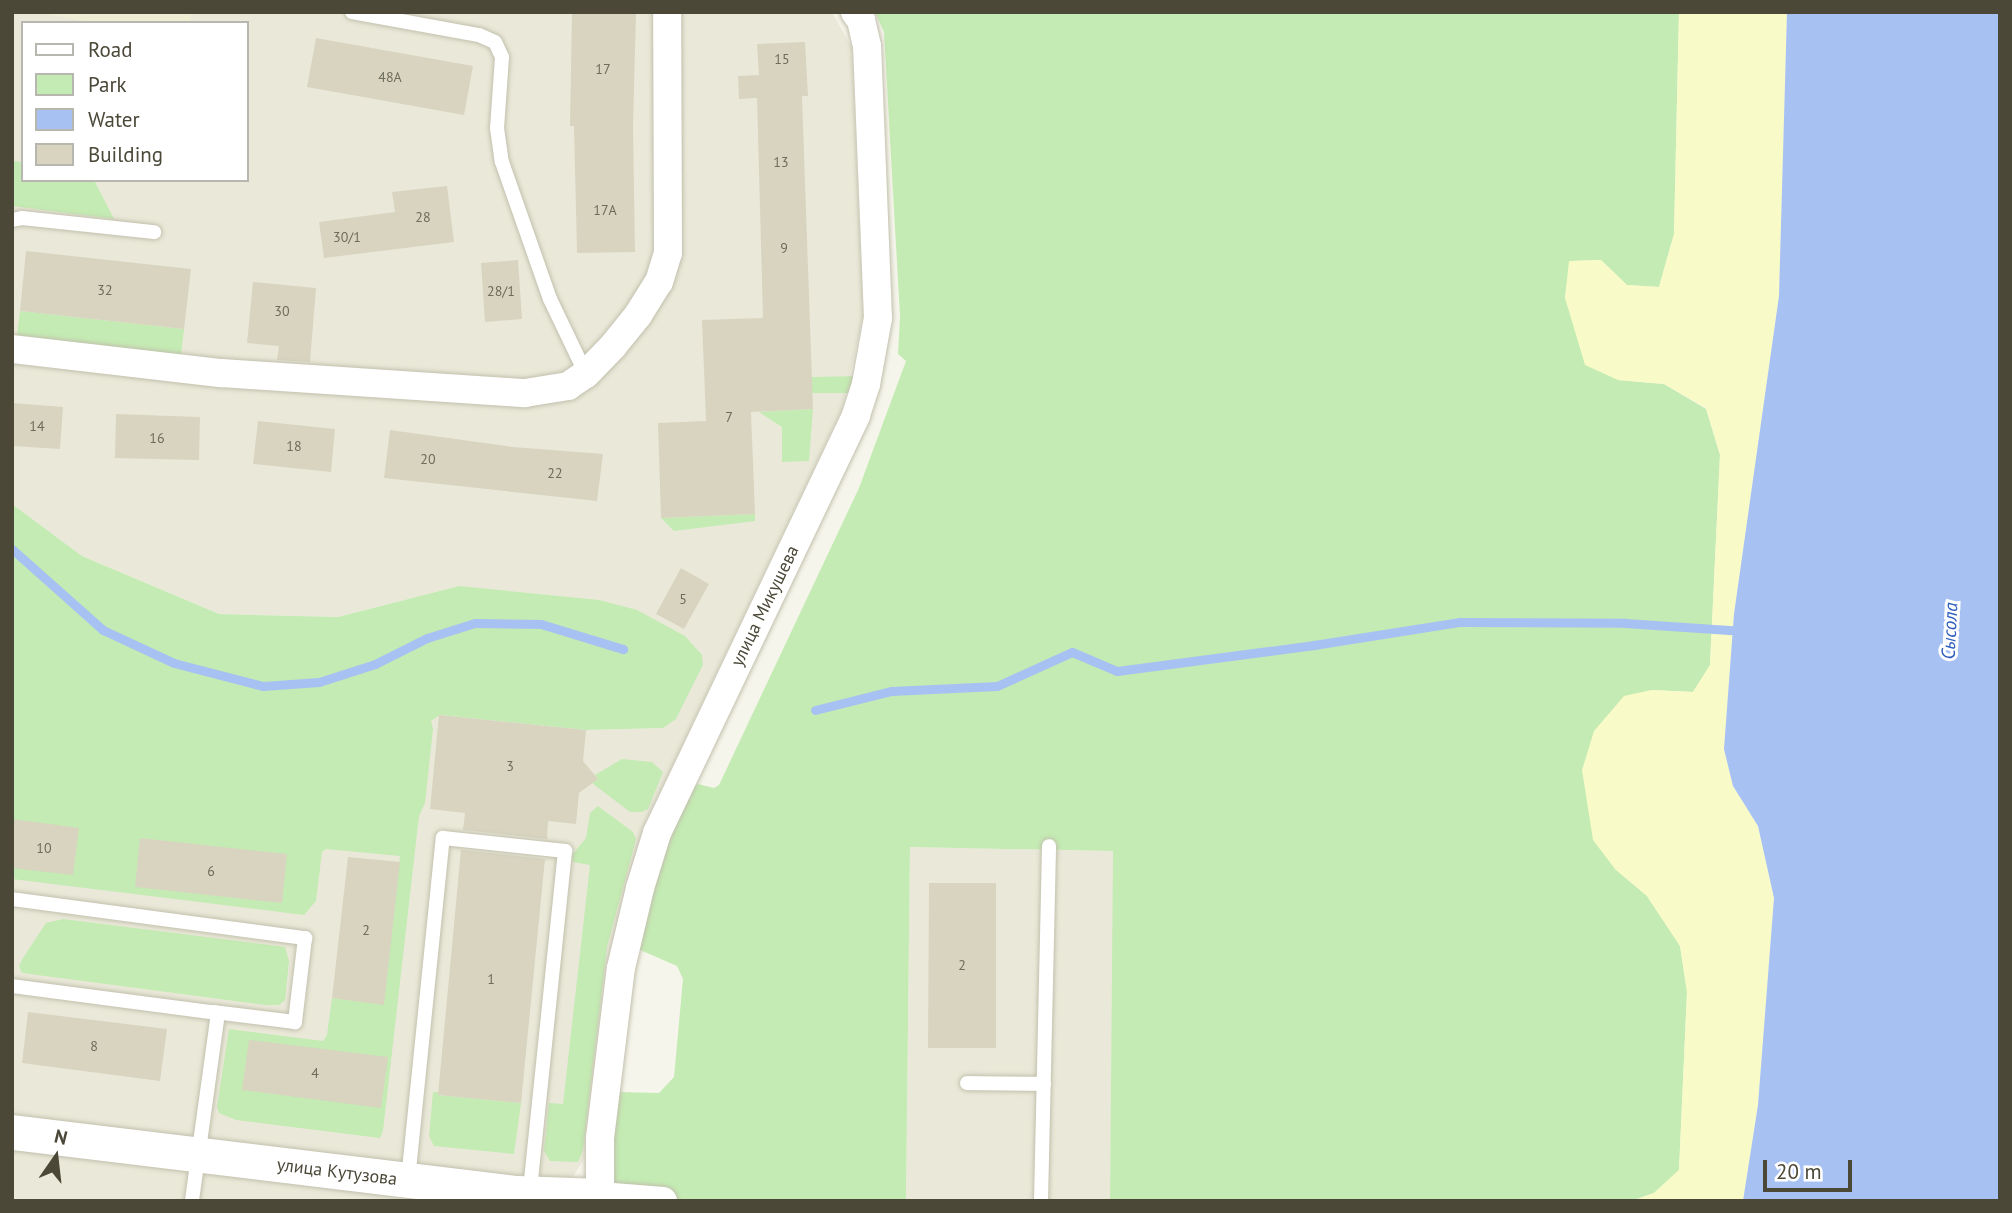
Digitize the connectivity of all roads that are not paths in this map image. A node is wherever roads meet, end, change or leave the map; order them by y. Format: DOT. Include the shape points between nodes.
graph roads {
  1 [pos="352,12"];
  2 [pos="667,12"];
  3 [pos="855,12"];
  4 [pos="12,220"];
  5 [pos="153,232"];
  6 [pos="12,349"];
  7 [pos="586,374"];
  8 [pos="1049,846"];
  9 [pos="12,899"];
  10 [pos="12,986"];
  11 [pos="213,1012"];
  12 [pos="967,1083"];
  13 [pos="1044,1084"];
  14 [pos="12,1132"];
  15 [pos="199,1156"];
  16 [pos="408,1180"];
  17 [pos="529,1194"];
  18 [pos="600,1198"];
  19 [pos="192,1201"];
  20 [pos="663,1201"];
  21 [pos="1041,1201"];
  1 -- 7 [label="lane" via="479,35 495,42 502,57 497,128 502,162 550,299"];
  2 -- 7 [label="street" via="668,253 659,282 638,315"];
  3 -- 18 [label="street, улица Микушева" via="867,46 878,318 866,384 856,415 657,834 619,981 600,1138"];
  4 -- 5 [label="lane"];
  6 -- 7 [label="street" via="221,373 525,393 568,386"];
  8 -- 13 [label="lane"];
  9 -- 11 [label="lane" via="305,938 295,1022"];
  10 -- 11 [label="lane"];
  11 -- 15 [label="lane" via="218,1013"];
  12 -- 13 [label="lane"];
  13 -- 21 [label="lane"];
  14 -- 15 [label="street, улица Кутузова"];
  15 -- 16 [label="street, улица Кутузова"];
  15 -- 19 [label="lane"];
  16 -- 17 [label="street, улица Кутузова"];
  16 -- 17 [label="lane" via="443,838 565,851"];
  17 -- 18 [label="street, улица Кутузова"];
  18 -- 20 [label="street, улица Кутузова"];
}
